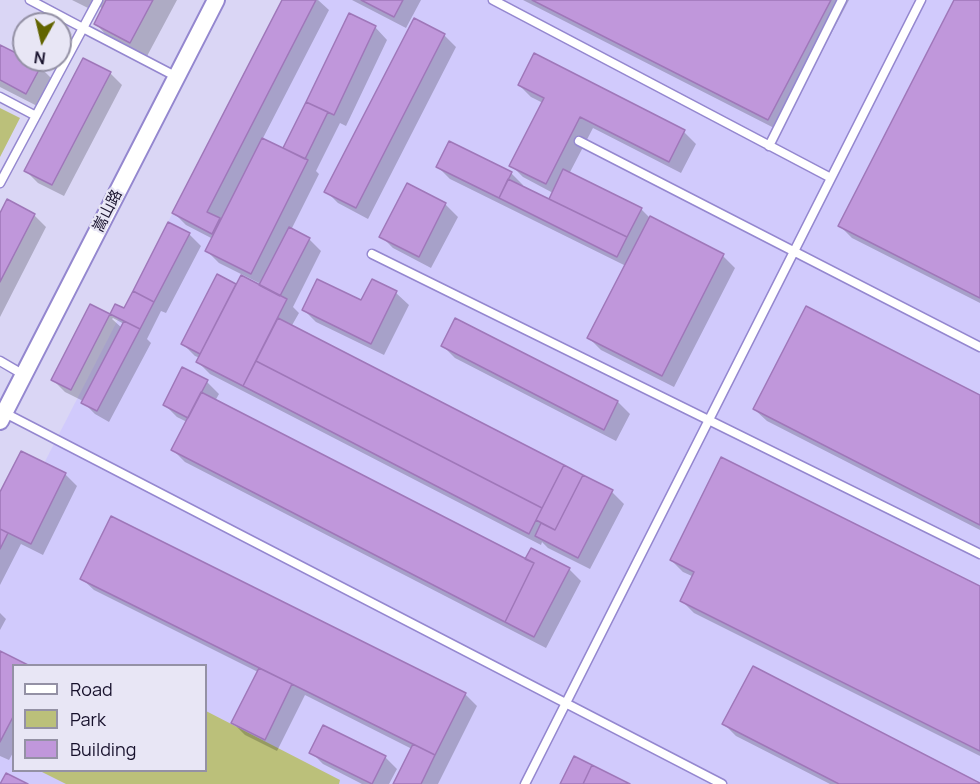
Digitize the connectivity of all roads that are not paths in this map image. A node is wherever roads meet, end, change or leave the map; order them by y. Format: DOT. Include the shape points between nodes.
graph roads {
  1 [pos="30,0"];
  2 [pos="98,0"];
  3 [pos="204,0"];
  4 [pos="216,0"];
  5 [pos="493,0"];
  6 [pos="842,0"];
  7 [pos="921,0"];
  8 [pos="83,28"];
  9 [pos="172,75"];
  10 [pos="0,97"];
  11 [pos="36,116"];
  12 [pos="579,141"];
  13 [pos="769,146"];
  14 [pos="831,178"];
  15 [pos="0,183"];
  16 [pos="794,252"];
  17 [pos="372,254"];
  18 [pos="980,347"];
  19 [pos="13,369"];
  20 [pos="1,411"];
  21 [pos="709,420"];
  22 [pos="980,554"];
  23 [pos="566,703"];
  24 [pos="525,784"];
  25 [pos="722,784"];
  1 -- 8 [label="lane"];
  2 -- 8 [label="lane"];
  3 -- 9 [label="street, 嵩山路"];
  4 -- 9 [label="street, 嵩山路"];
  5 -- 13 [label="lane"];
  6 -- 13 [label="lane"];
  7 -- 14 [label="lane"];
  8 -- 9 [label="lane"];
  8 -- 11 [label="lane"];
  9 -- 19 [label="street, 嵩山路"];
  10 -- 11 [label="lane"];
  11 -- 15 [label="lane"];
  12 -- 16 [label="lane"];
  13 -- 14 [label="lane"];
  14 -- 16 [label="lane"];
  16 -- 18 [label="lane"];
  16 -- 21 [label="lane"];
  17 -- 21 [label="lane"];
  19 -- 20 [label="street, 嵩山路"];
  20 -- 23 [label="lane"];
  21 -- 22 [label="lane"];
  21 -- 23 [label="lane"];
  23 -- 24 [label="lane"];
  23 -- 25 [label="lane"];
}
